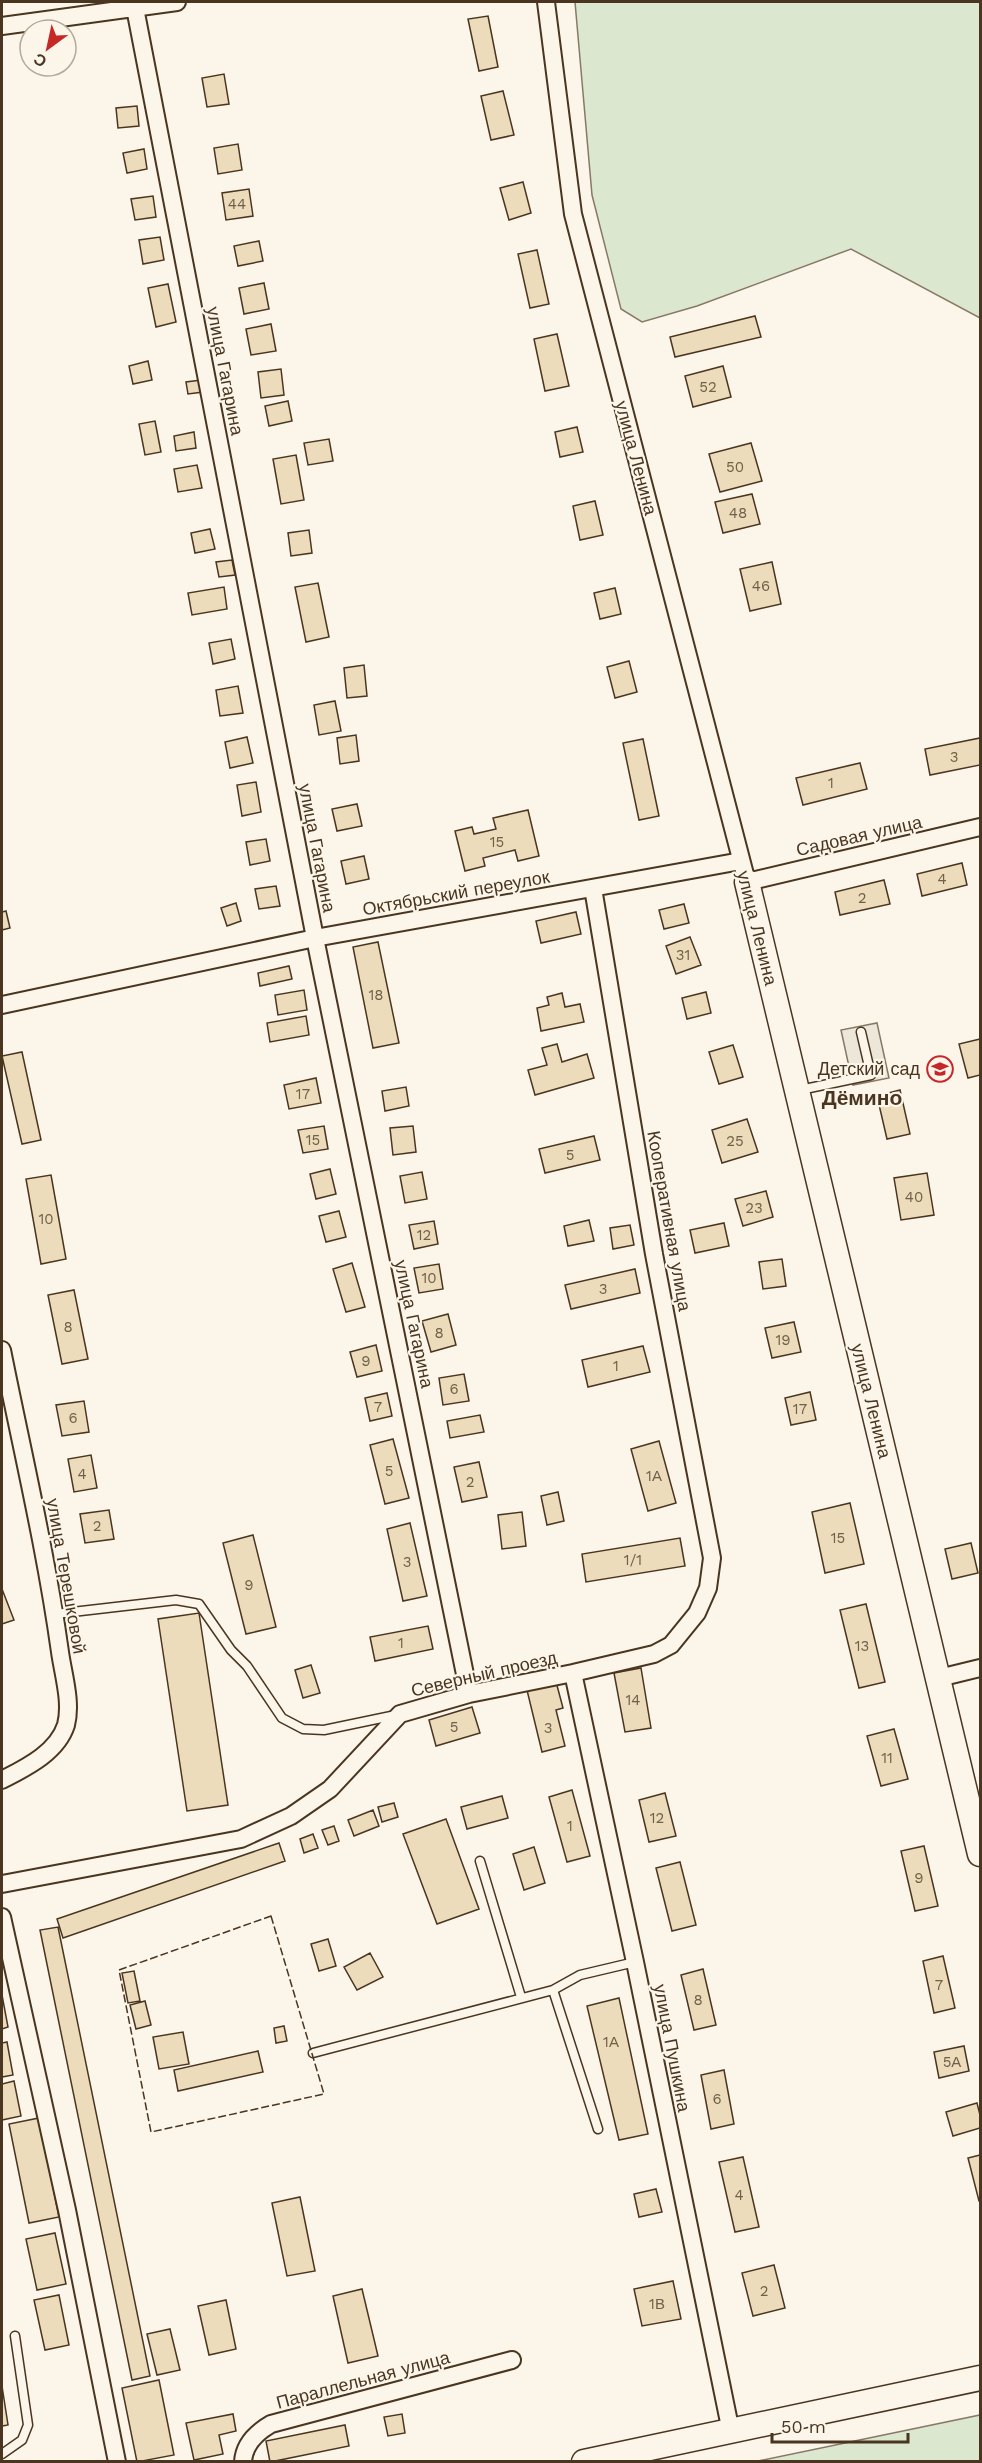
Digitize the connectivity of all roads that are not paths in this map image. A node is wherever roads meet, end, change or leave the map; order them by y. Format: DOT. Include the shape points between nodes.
graph roads {
  1 [pos="177,2"];
  2 [pos="546,2"];
  3 [pos="135,8"];
  4 [pos="2,26"];
  5 [pos="981,827"];
  6 [pos="744,872"];
  7 [pos="593,888"];
  8 [pos="315,938"];
  9 [pos="2,1005"];
  10 [pos="861,1032"];
  11 [pos="796,1091"];
  12 [pos="2,1350"];
  13 [pos="712,1558"];
  14 [pos="55,1614"];
  15 [pos="981,1668"];
  16 [pos="573,1673"];
  17 [pos="939,1678"];
  18 [pos="470,1694"];
  19 [pos="400,1714"];
  20 [pos="2,1780"];
  21 [pos="981,1854"];
  22 [pos="480,1861"];
  23 [pos="2,1884"];
  24 [pos="2,1917"];
  25 [pos="635,1962"];
  26 [pos="553,1990"];
  27 [pos="520,1997"];
  28 [pos="313,2053"];
  29 [pos="598,2129"];
  30 [pos="15,2336"];
  31 [pos="512,2360"];
  32 [pos="981,2378"];
  33 [pos="731,2432"];
  34 [pos="2,2454"];
  35 [pos="629,2457"];
  36 [pos="117,2462"];
  37 [pos="243,2462"];
  38 [pos="584,2462"];
  1 -- 3 [label="street"];
  2 -- 6 [label="street, улица Ленина" via="573,214"];
  3 -- 4 [label="street"];
  3 -- 8 [label="street, улица Гагарина"];
  5 -- 6 [label="street, Садовая улица"];
  6 -- 7 [label="street, Октябрьский переулок"];
  6 -- 11 [label="street, улица Ленина"];
  7 -- 8 [label="street, Октябрьский переулок"];
  7 -- 13 [label="street, Кооперативная улица" via="654,1254"];
  8 -- 9 [label="street, Октябрьский переулок"];
  8 -- 18 [label="street, улица Гагарина"];
  10 -- 11 [label="lane" via="871,1075"];
  11 -- 17 [label="street, улица Ленина"];
  12 -- 14 [label="street, улица Терешковой"];
  13 -- 16 [label="street, Северный проезд" via="708,1588 697,1613 671,1645 654,1654"];
  14 -- 19 [label="lane" via="176,1600 199,1604 282,1718 303,1729 324,1730"];
  14 -- 20 [label="street, улица Терешковой" via="68,1704 65,1726 34,1763"];
  15 -- 17 [label="street"];
  16 -- 18 [label="street, Северный проезд"];
  16 -- 25 [label="street, улица Пушкина"];
  17 -- 21 [label="street, улица Ленина"];
  18 -- 19 [label="street, Северный проезд"];
  19 -- 23 [label="street, Северный проезд" via="330,1789 291,1815 241,1839"];
  22 -- 27 [label="lane"];
  24 -- 36 [label="street" via="67,2210"];
  25 -- 26 [label="lane" via="580,1975"];
  25 -- 33 [label="street, улица Пушкина"];
  26 -- 27 [label="lane"];
  26 -- 29 [label="lane"];
  27 -- 28 [label="lane"];
  30 -- 34 [label="lane" via="28,2425 21,2440"];
  31 -- 37 [label="street, Параллельная улица" via="271,2424 251,2440"];
  32 -- 33 [label="street"];
  33 -- 35 [label="street"];
  35 -- 38 [label="street"];
}
